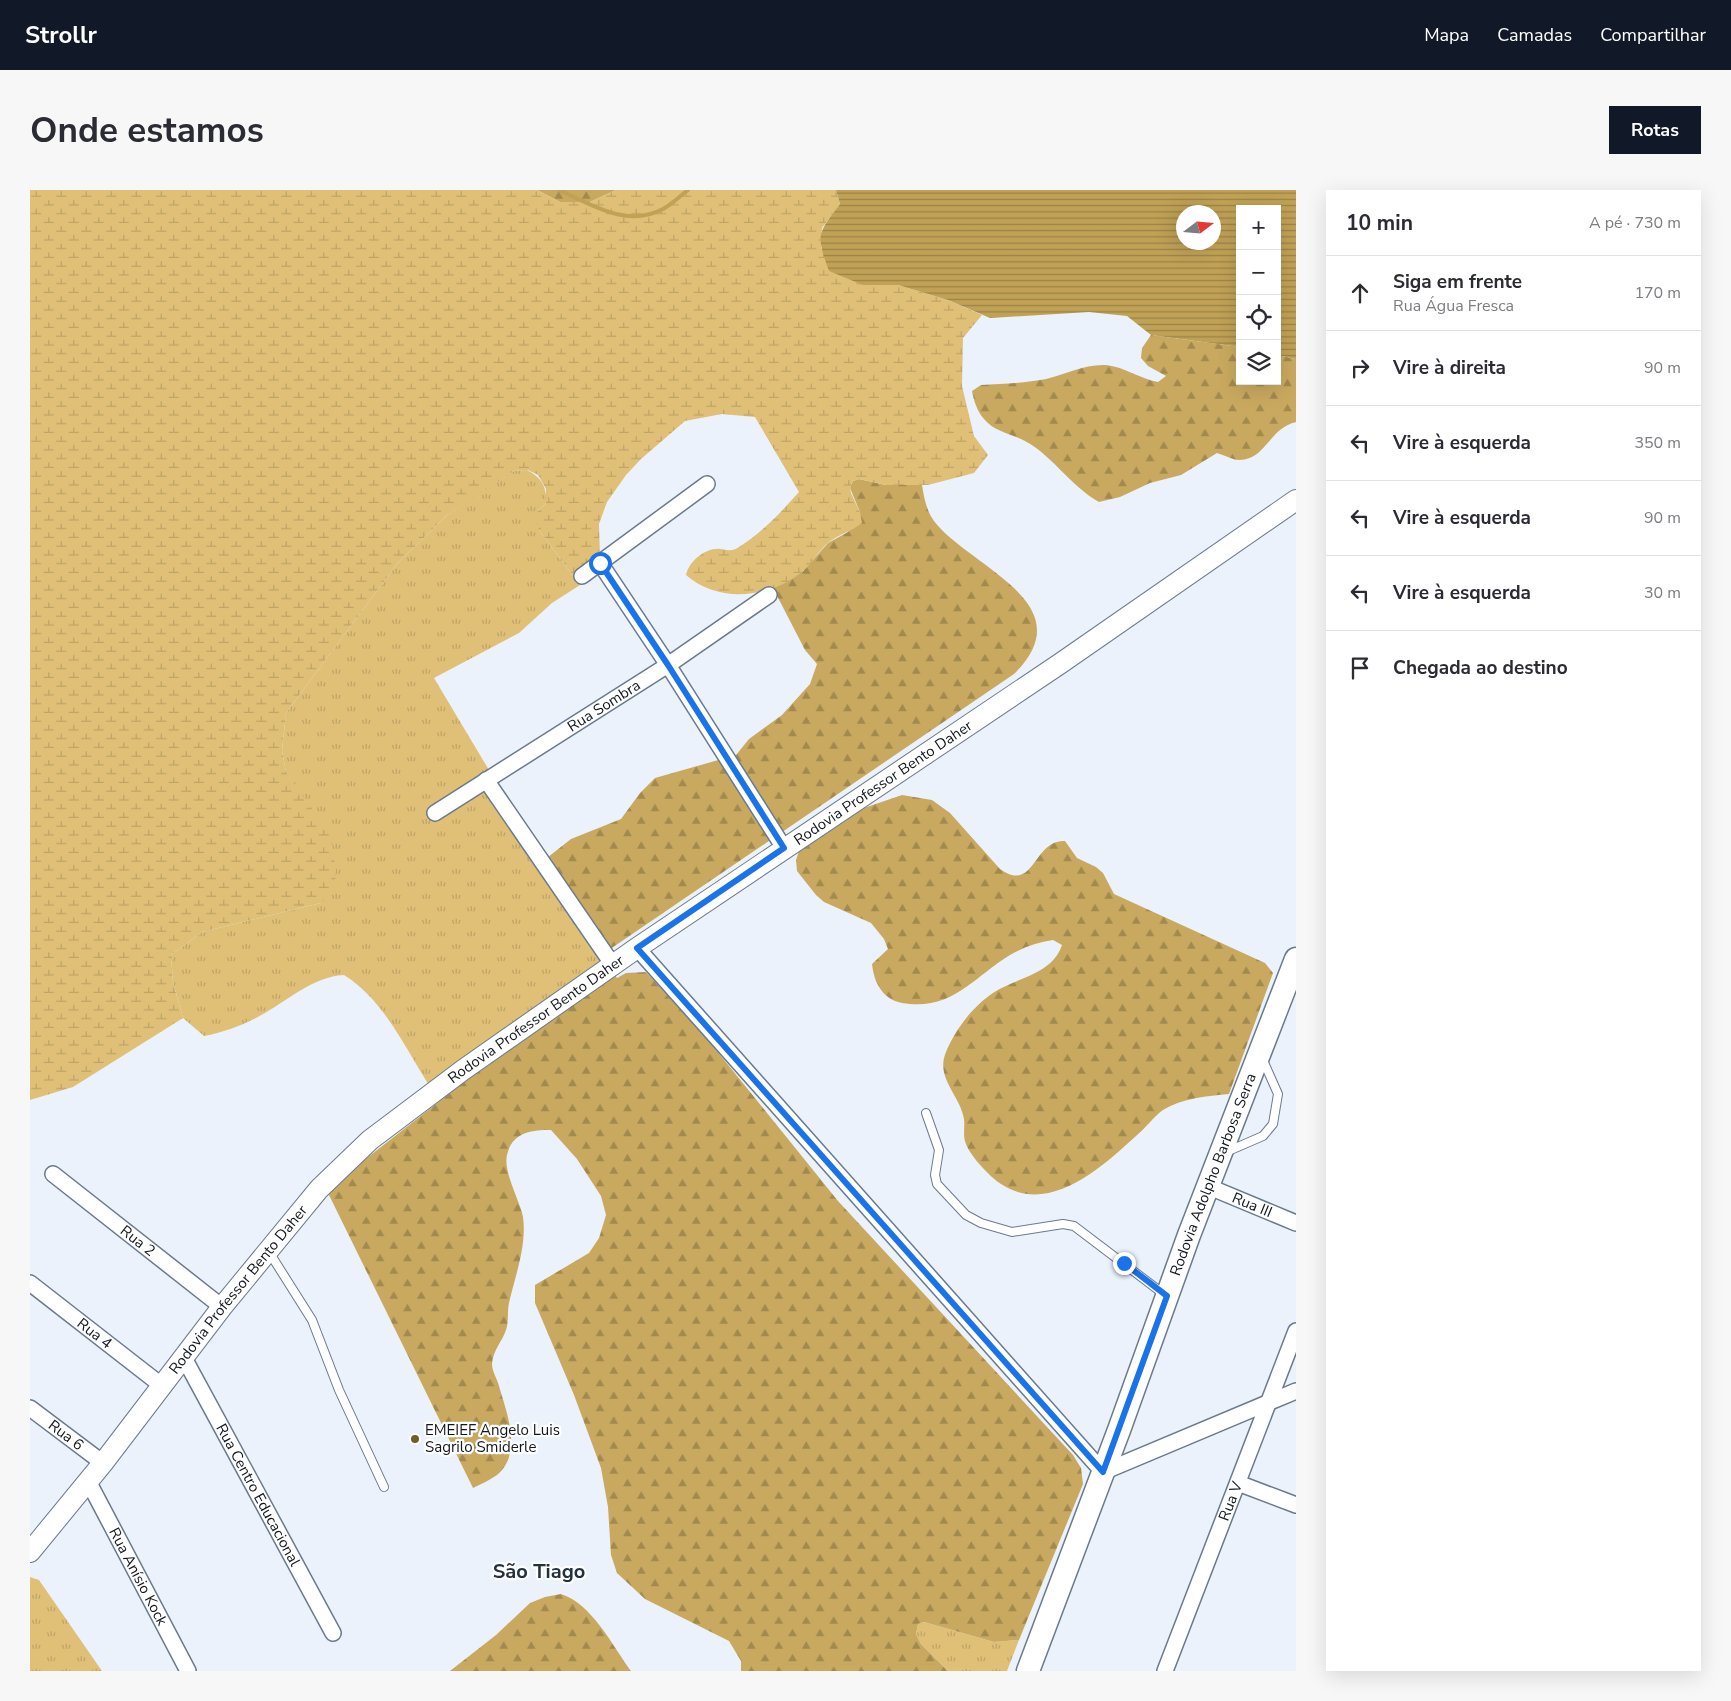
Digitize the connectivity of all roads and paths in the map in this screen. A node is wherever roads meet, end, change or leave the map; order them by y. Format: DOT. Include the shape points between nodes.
graph roads {
  1 [pos="707,484"];
  2 [pos="1296,500"];
  3 [pos="600,563"];
  4 [pos="582,576"];
  5 [pos="769,595"];
  6 [pos="668,665"];
  7 [pos="486,780"];
  8 [pos="435,813"];
  9 [pos="784,848"];
  10 [pos="637,948"];
  11 [pos="1296,959"];
  12 [pos="612,965"];
  13 [pos="1259,1053"];
  14 [pos="926,1113"];
  15 [pos="1220,1154"];
  16 [pos="53,1174"];
  17 [pos="1207,1186"];
  18 [pos="1296,1223"];
  19 [pos="268,1251"];
  20 [pos="30,1283"];
  21 [pos="1167,1296"];
  22 [pos="222,1307"];
  23 [pos="1296,1331"];
  24 [pos="183,1356"];
  25 [pos="161,1385"];
  26 [pos="1296,1391"];
  27 [pos="1267,1404"];
  28 [pos="30,1408"];
  29 [pos="103,1462"];
  30 [pos="1103,1472"];
  31 [pos="88,1481"];
  32 [pos="1238,1483"];
  33 [pos="384,1487"];
  34 [pos="1296,1505"];
  35 [pos="33,1542"];
  36 [pos="333,1633"];
  37 [pos="188,1671"];
  38 [pos="1028,1671"];
  39 [pos="1165,1671"];
  1 -- 3 [label="street"];
  2 -- 9 [label="street, Rodovia Professor Bento Daher"];
  3 -- 4 [label="street"];
  3 -- 6 [label="street"];
  5 -- 6 [label="street, Rua Sombra"];
  6 -- 7 [label="street, Rua Sombra"];
  6 -- 9 [label="street"];
  7 -- 8 [label="street, Rua Sombra"];
  7 -- 12 [label="street"];
  9 -- 10 [label="street, Rodovia Professor Bento Daher"];
  10 -- 12 [label="street, Rodovia Professor Bento Daher"];
  10 -- 30 [label="street"];
  11 -- 13 [label="main road, Rodovia Adolpho Barbosa Serra"];
  12 -- 19 [label="street, Rodovia Professor Bento Daher" via="370,1140 319,1189"];
  13 -- 15 [label="main road, Rodovia Adolpho Barbosa Serra"];
  13 -- 15 [label="lane" via="1278,1094 1273,1124 1263,1136"];
  14 -- 21 [label="lane" via="939,1150 937,1184 966,1215 1012,1232 1053,1225 1074,1226"];
  15 -- 17 [label="main road, Rodovia Adolpho Barbosa Serra"];
  16 -- 22 [label="street, Rua 2"];
  17 -- 18 [label="street, Rua III"];
  17 -- 21 [label="main road, Rodovia Adolpho Barbosa Serra"];
  19 -- 22 [label="street, Rodovia Professor Bento Daher"];
  19 -- 33 [label="lane" via="312,1320"];
  20 -- 25 [label="street, Rua 4"];
  21 -- 30 [label="main road, Rodovia Adolpho Barbosa Serra"];
  22 -- 24 [label="street, Rodovia Professor Bento Daher"];
  23 -- 27 [label="street, Rua V"];
  24 -- 25 [label="street, Rodovia Professor Bento Daher"];
  24 -- 36 [label="street, Rua Centro Educacional"];
  25 -- 29 [label="street, Rodovia Professor Bento Daher"];
  26 -- 27 [label="street"];
  27 -- 30 [label="street"];
  27 -- 32 [label="street, Rua V"];
  28 -- 29 [label="street, Rua 6"];
  29 -- 31 [label="street, Rodovia Professor Bento Daher"];
  30 -- 38 [label="main road, Rodovia Adolpho Barbosa Serra"];
  31 -- 35 [label="street, Rodovia Professor Bento Daher"];
  31 -- 37 [label="street, Rua Anísio Kock"];
  32 -- 34 [label="street"];
  32 -- 39 [label="street, Rua V"];
}
